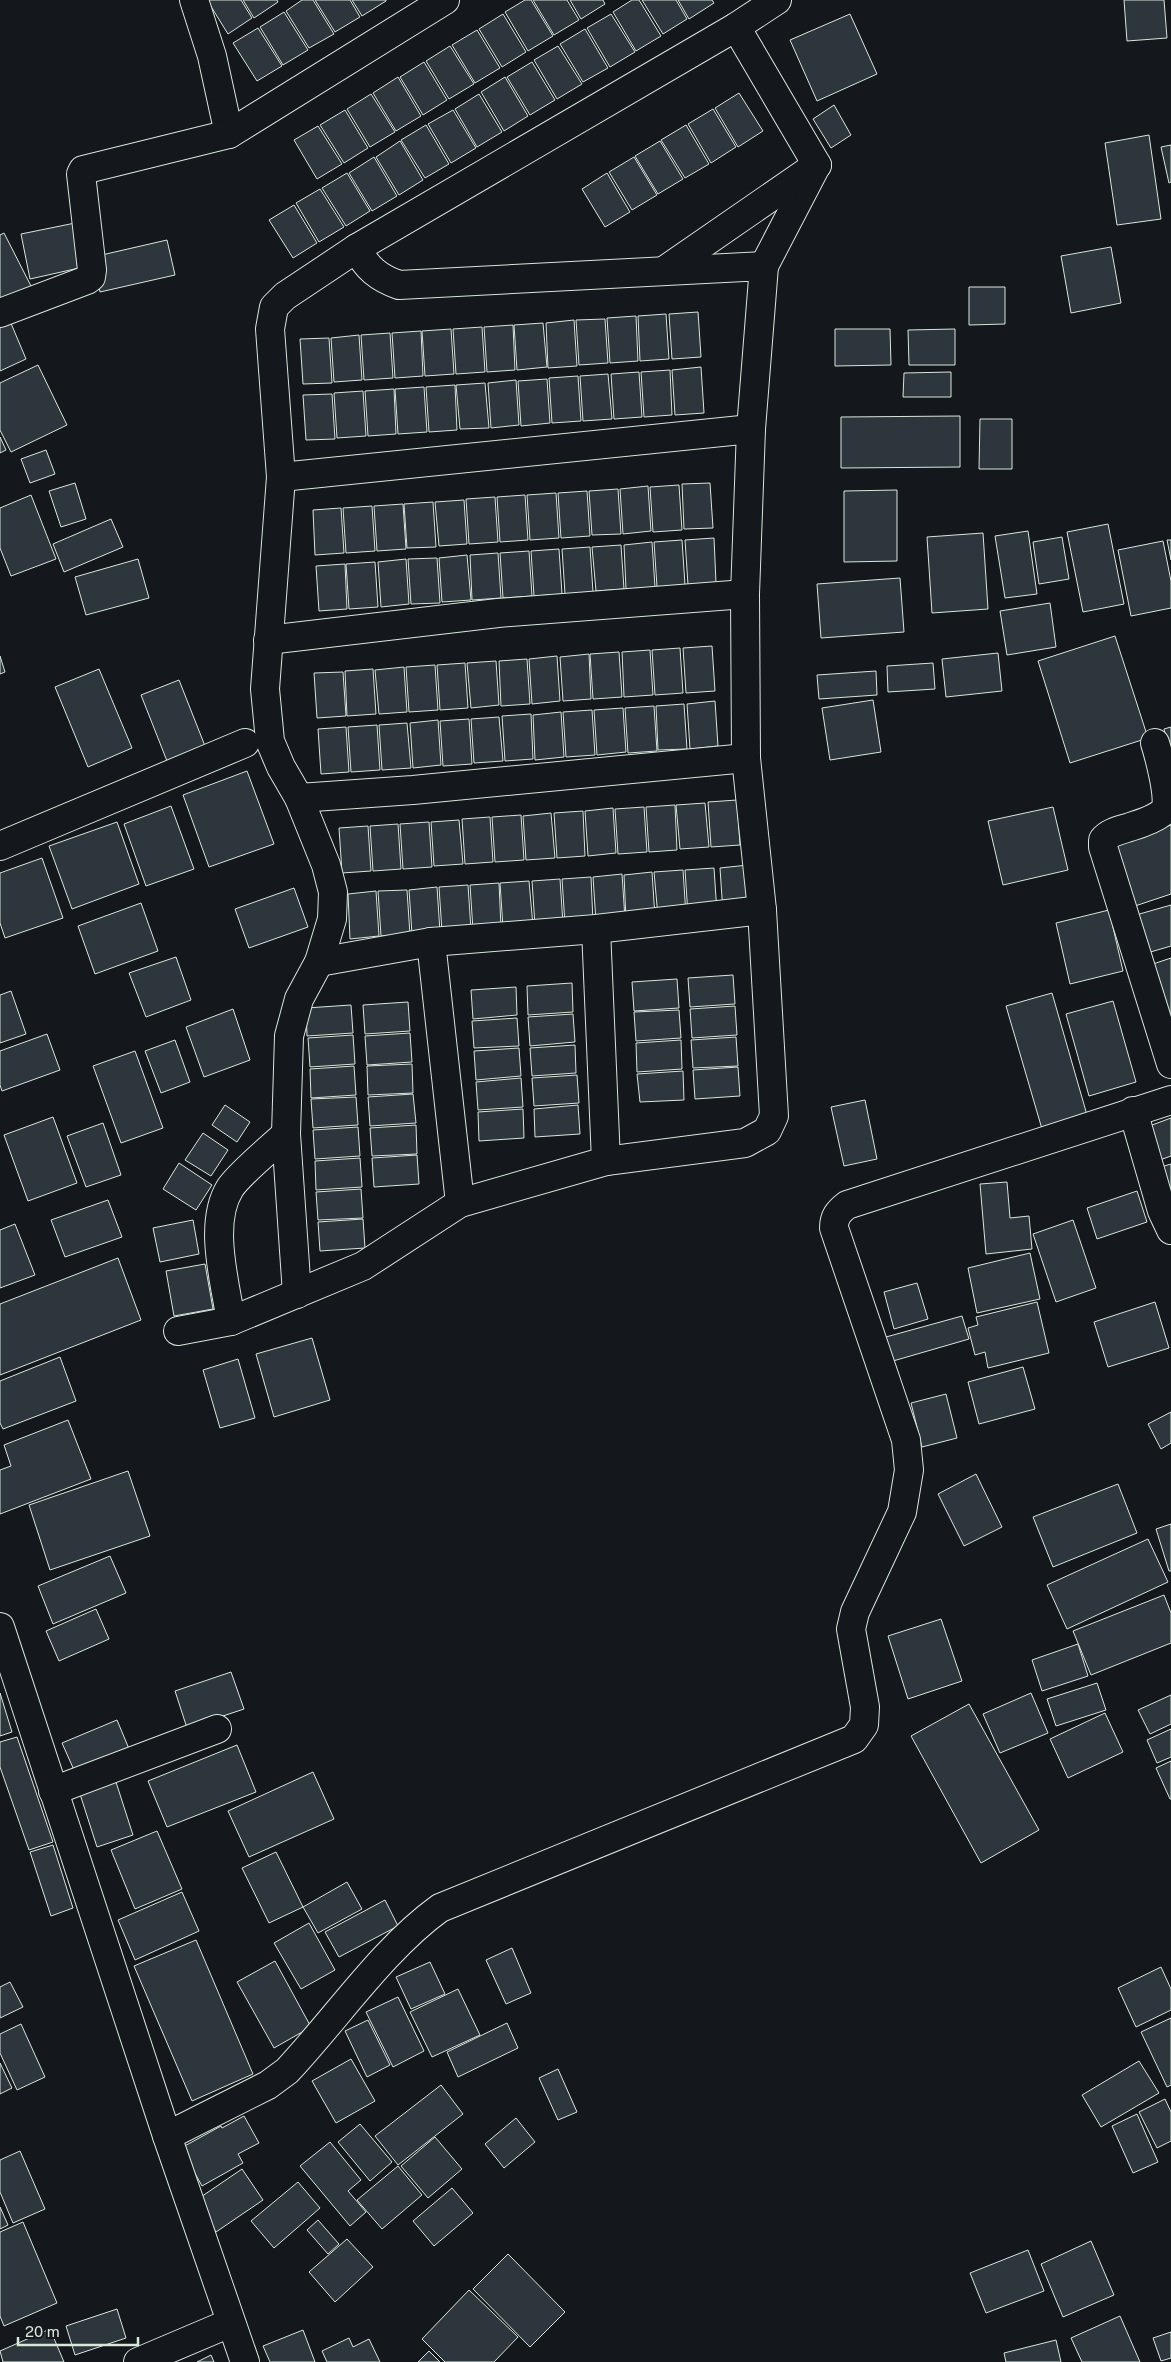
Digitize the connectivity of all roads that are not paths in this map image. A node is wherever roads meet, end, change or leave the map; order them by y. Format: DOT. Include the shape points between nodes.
graph roads {
  1 [pos="194,0"];
  2 [pos="445,0"];
  3 [pos="777,0"];
  4 [pos="736,27"];
  5 [pos="229,134"];
  6 [pos="817,165"];
  7 [pos="358,248"];
  8 [pos="764,266"];
  9 [pos="666,270"];
  10 [pos="0,313"];
  11 [pos="750,429"];
  12 [pos="281,477"];
  13 [pos="745,594"];
  14 [pos="268,640"];
  15 [pos="244,743"];
  16 [pos="1156,743"];
  17 [pos="746,758"];
  18 [pos="299,798"];
  19 [pos="0,846"];
  20 [pos="762,910"];
  21 [pos="596,929"];
  22 [pos="431,942"];
  23 [pos="319,962"];
  24 [pos="1171,1064"];
  25 [pos="1171,1100"];
  26 [pos="1133,1111"];
  27 [pos="286,1134"];
  28 [pos="606,1161"];
  29 [pos="460,1203"];
  30 [pos="1171,1230"];
  31 [pos="297,1294"];
  32 [pos="231,1321"];
  33 [pos="178,1331"];
  34 [pos="0,1627"];
  35 [pos="217,1729"];
  36 [pos="53,1791"];
  37 [pos="167,2136"];
  38 [pos="230,2323"];
  39 [pos="138,2362"];
  40 [pos="244,2362"];
  1 -- 5 [label="street" via="212,56"];
  2 -- 5 [label="street"];
  3 -- 4 [label="street"];
  4 -- 6 [label="street"];
  4 -- 7 [label="street"];
  5 -- 10 [label="street" via="83,170 91,277"];
  6 -- 8 [label="street"];
  6 -- 9 [label="street"];
  7 -- 9 [label="street" via="363,262 381,279 399,285"];
  7 -- 12 [label="street" via="285,296 270,318"];
  8 -- 9 [label="street"];
  8 -- 11 [label="street"];
  11 -- 12 [label="street"];
  11 -- 13 [label="street"];
  12 -- 14 [label="street"];
  13 -- 14 [label="street" via="498,613"];
  13 -- 17 [label="street"];
  14 -- 18 [label="street" via="265,689 270,742 280,768"];
  15 -- 19 [label="street"];
  16 -- 24 [label="street" via="1168,792 1165,811 1107,835 1103,847"];
  17 -- 18 [label="street"];
  17 -- 20 [label="street"];
  18 -- 23 [label="street" via="326,865 333,892 332,919"];
  20 -- 21 [label="street"];
  20 -- 28 [label="street" via="774,1116 767,1131 745,1143"];
  21 -- 22 [label="street"];
  21 -- 28 [label="street"];
  22 -- 23 [label="street"];
  22 -- 29 [label="street"];
  23 -- 27 [label="street" via="298,999 289,1036"];
  25 -- 26 [label="street"];
  26 -- 30 [label="street" via="1162,1211"];
  26 -- 37 [label="street" via="847,1205 834,1219 834,1228 906,1440 909,1470 902,1512 855,1612 851,1629 865,1707 864,1725 854,1739 440,1908 418,1924 287,2071"];
  27 -- 31 [label="street"];
  27 -- 32 [label="street" via="230,1187 220,1211 218,1229"];
  28 -- 29 [label="street"];
  29 -- 31 [label="street" via="363,1266"];
  31 -- 32 [label="street"];
  32 -- 33 [label="street"];
  34 -- 36 [label="street"];
  35 -- 36 [label="street"];
  36 -- 37 [label="street"];
  37 -- 38 [label="street"];
  38 -- 39 [label="street"];
  38 -- 40 [label="street"];
}
